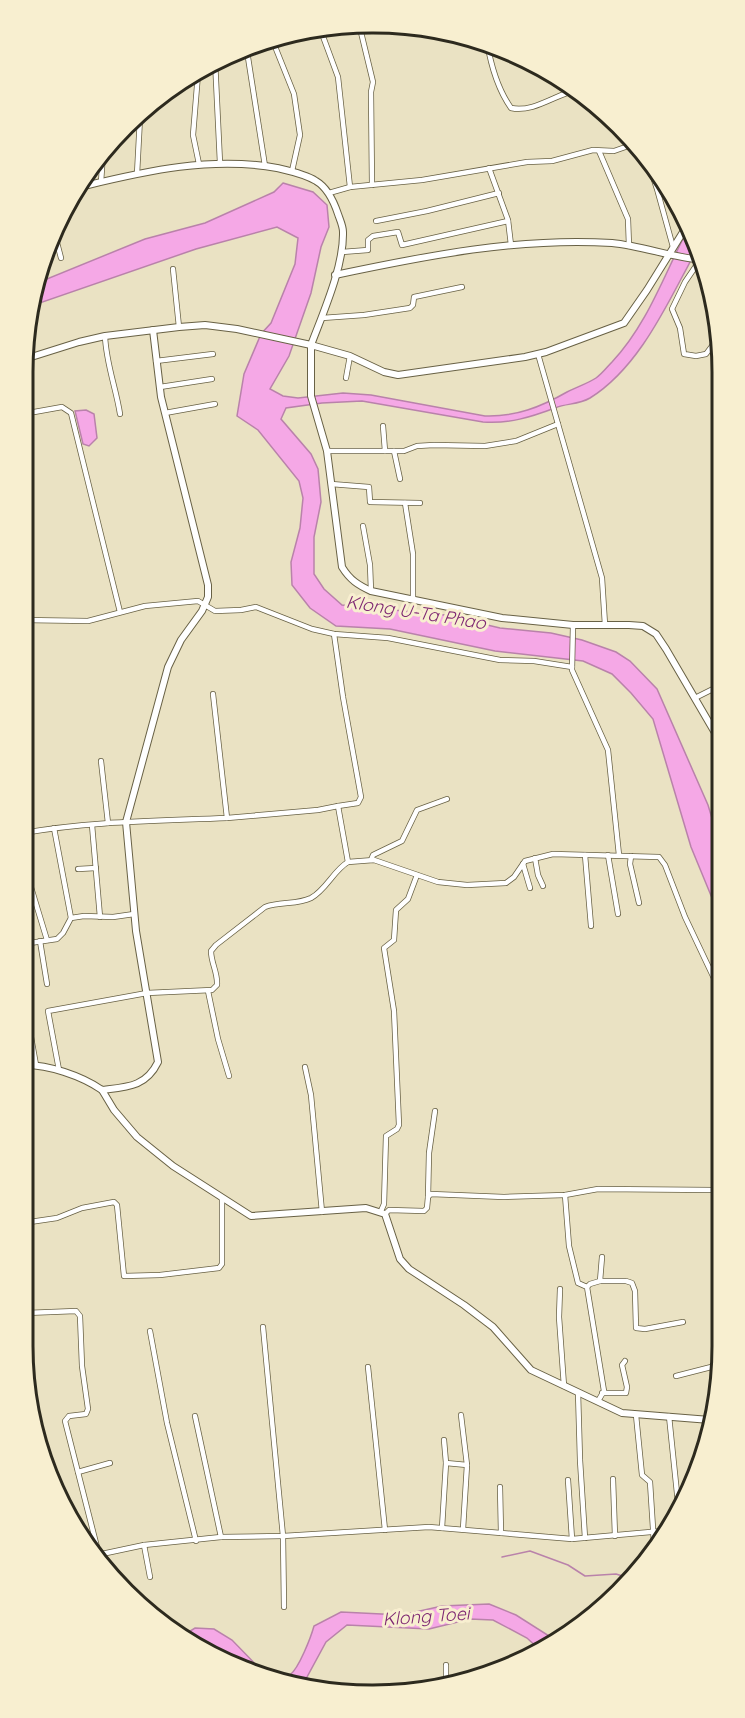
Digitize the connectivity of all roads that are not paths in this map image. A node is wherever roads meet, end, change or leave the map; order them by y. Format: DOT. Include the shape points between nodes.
graph roads {
  1 [pos="360,34"];
  2 [pos="323,37"];
  3 [pos="275,48"];
  4 [pos="489,54"];
  5 [pos="249,57"];
  6 [pos="216,71"];
  7 [pos="197,82"];
  8 [pos="566,94"];
  9 [pos="139,125"];
  10 [pos="626,147"];
  11 [pos="599,151"];
  12 [pos="220,163"];
  13 [pos="199,164"];
  14 [pos="265,166"];
  15 [pos="102,167"];
  16 [pos="489,168"];
  17 [pos="292,171"];
  18 [pos="136,174"];
  19 [pos="101,182"];
  20 [pos="90,184"];
  21 [pos="372,185"];
  22 [pos="656,185"];
  23 [pos="350,187"];
  24 [pos="329,193"];
  25 [pos="499,193"];
  26 [pos="376,220"];
  27 [pos="508,221"];
  28 [pos="682,234"];
  29 [pos="511,245"];
  30 [pos="58,246"];
  31 [pos="629,246"];
  32 [pos="673,248"];
  33 [pos="342,252"];
  34 [pos="669,255"];
  35 [pos="61,258"];
  36 [pos="692,259"];
  37 [pos="695,268"];
  38 [pos="173,269"];
  39 [pos="335,275"];
  40 [pos="462,287"];
  41 [pos="322,318"];
  42 [pos="179,327"];
  43 [pos="153,330"];
  44 [pos="105,336"];
  45 [pos="310,345"];
  46 [pos="711,348"];
  47 [pos="213,354"];
  48 [pos="538,354"];
  49 [pos="34,356"];
  50 [pos="351,356"];
  51 [pos="156,361"];
  52 [pos="346,378"];
  53 [pos="212,380"];
  54 [pos="160,387"];
  55 [pos="215,405"];
  56 [pos="33,412"];
  57 [pos="165,413"];
  58 [pos="120,414"];
  59 [pos="558,424"];
  60 [pos="383,426"];
  61 [pos="327,451"];
  62 [pos="385,451"];
  63 [pos="394,451"];
  64 [pos="400,479"];
  65 [pos="331,484"];
  66 [pos="405,503"];
  67 [pos="420,503"];
  68 [pos="363,526"];
  69 [pos="371,591"];
  70 [pos="414,599"];
  71 [pos="205,605"];
  72 [pos="120,612"];
  73 [pos="33,620"];
  74 [pos="605,625"];
  75 [pos="573,629"];
  76 [pos="334,634"];
  77 [pos="572,666"];
  78 [pos="712,690"];
  79 [pos="213,694"];
  80 [pos="695,698"];
  81 [pos="712,727"];
  82 [pos="101,760"];
  83 [pos="447,799"];
  84 [pos="338,806"];
  85 [pos="227,818"];
  86 [pos="126,822"];
  87 [pos="108,823"];
  88 [pos="92,825"];
  89 [pos="54,828"];
  90 [pos="33,831"];
  91 [pos="585,855"];
  92 [pos="608,855"];
  93 [pos="619,855"];
  94 [pos="631,856"];
  95 [pos="535,858"];
  96 [pos="371,860"];
  97 [pos="348,862"];
  98 [pos="522,864"];
  99 [pos="96,868"];
  100 [pos="78,869"];
  101 [pos="417,875"];
  102 [pos="543,886"];
  103 [pos="530,888"];
  104 [pos="33,896"];
  105 [pos="639,903"];
  106 [pos="134,914"];
  107 [pos="618,914"];
  108 [pos="71,918"];
  109 [pos="100,918"];
  110 [pos="591,926"];
  111 [pos="47,940"];
  112 [pos="40,941"];
  113 [pos="33,942"];
  114 [pos="712,972"];
  115 [pos="47,984"];
  116 [pos="208,991"];
  117 [pos="147,993"];
  118 [pos="33,1048"];
  119 [pos="36,1065"];
  120 [pos="304,1067"];
  121 [pos="59,1070"];
  122 [pos="229,1076"];
  123 [pos="102,1090"];
  124 [pos="435,1111"];
  125 [pos="712,1190"];
  126 [pos="565,1195"];
  127 [pos="428,1197"];
  128 [pos="222,1198"];
  129 [pos="322,1212"];
  130 [pos="383,1213"];
  131 [pos="33,1221"];
  132 [pos="602,1257"];
  133 [pos="600,1281"];
  134 [pos="587,1287"];
  135 [pos="560,1289"];
  136 [pos="33,1313"];
  137 [pos="683,1322"];
  138 [pos="262,1327"];
  139 [pos="150,1331"];
  140 [pos="625,1362"];
  141 [pos="368,1366"];
  142 [pos="711,1367"];
  143 [pos="676,1376"];
  144 [pos="564,1386"];
  145 [pos="578,1392"];
  146 [pos="602,1393"];
  147 [pos="598,1401"];
  148 [pos="461,1415"];
  149 [pos="636,1415"];
  150 [pos="195,1416"];
  151 [pos="669,1416"];
  152 [pos="703,1419"];
  153 [pos="444,1440"];
  154 [pos="110,1463"];
  155 [pos="446,1463"];
  156 [pos="467,1464"];
  157 [pos="78,1472"];
  158 [pos="613,1479"];
  159 [pos="568,1480"];
  160 [pos="500,1487"];
  161 [pos="677,1495"];
  162 [pos="442,1528"];
  163 [pos="385,1530"];
  164 [pos="463,1530"];
  165 [pos="654,1532"];
  166 [pos="501,1533"];
  167 [pos="654,1535"];
  168 [pos="284,1536"];
  169 [pos="615,1536"];
  170 [pos="221,1538"];
  171 [pos="585,1538"];
  172 [pos="572,1539"];
  173 [pos="94,1540"];
  174 [pos="196,1541"];
  175 [pos="144,1545"];
  176 [pos="104,1554"];
  177 [pos="150,1577"];
  178 [pos="284,1607"];
  179 [pos="446,1665"];
  180 [pos="446,1676"];
  1 -- 21 [label="street" via="373,82"];
  2 -- 23 [label="street" via="338,77"];
  3 -- 17 [label="street" via="294,94 300,135"];
  4 -- 8 [label="street" via="491,67 511,108 535,106"];
  5 -- 14 [label="street"];
  6 -- 12 [label="street"];
  7 -- 13 [label="street" via="193,135"];
  9 -- 18 [label="street"];
  10 -- 11 [label="street"];
  11 -- 16 [label="street"];
  11 -- 31 [label="street" via="628,219"];
  12 -- 13 [label="street"];
  12 -- 14 [label="street"];
  13 -- 18 [label="street"];
  14 -- 17 [label="street"];
  15 -- 19 [label="street"];
  16 -- 21 [label="street"];
  16 -- 25 [label="street"];
  17 -- 24 [label="street" via="316,181"];
  18 -- 19 [label="street"];
  19 -- 20 [label="street"];
  21 -- 23 [label="street"];
  22 -- 32 [label="street"];
  23 -- 24 [label="street"];
  24 -- 33 [label="street" via="343,229"];
  25 -- 26 [label="street"];
  25 -- 27 [label="street"];
  27 -- 29 [label="street"];
  27 -- 33 [label="street" via="402,245 398,232 373,236 368,240 368,250"];
  28 -- 32 [label="street"];
  29 -- 31 [label="street" via="557,242"];
  29 -- 39 [label="street"];
  30 -- 35 [label="street"];
  31 -- 34 [label="street"];
  32 -- 34 [label="street"];
  33 -- 39 [label="street"];
  34 -- 36 [label="street"];
  34 -- 48 [label="street" via="624,323"];
  37 -- 46 [label="street" via="672,309 684,354 706,354"];
  38 -- 42 [label="street"];
  39 -- 41 [label="street"];
  40 -- 41 [label="street" via="414,297 410,308"];
  41 -- 45 [label="street"];
  42 -- 43 [label="street"];
  42 -- 45 [label="street" via="205,326"];
  43 -- 44 [label="street"];
  43 -- 51 [label="street"];
  44 -- 49 [label="street"];
  44 -- 58 [label="street"];
  45 -- 50 [label="street"];
  45 -- 61 [label="street" via="312,405"];
  47 -- 51 [label="street"];
  48 -- 50 [label="street" via="398,375"];
  48 -- 59 [label="street"];
  50 -- 52 [label="street"];
  51 -- 54 [label="street"];
  53 -- 54 [label="street"];
  54 -- 57 [label="street"];
  55 -- 57 [label="street"];
  56 -- 72 [label="street" via="62,407 71,413"];
  57 -- 71 [label="street" via="208,585"];
  59 -- 63 [label="street" via="516,441"];
  59 -- 74 [label="street" via="602,578"];
  60 -- 62 [label="street"];
  61 -- 62 [label="street"];
  61 -- 65 [label="street"];
  62 -- 63 [label="street"];
  63 -- 64 [label="street"];
  65 -- 66 [label="street" via="369,487 370,502"];
  65 -- 69 [label="street" via="342,567 357,585"];
  66 -- 67 [label="street"];
  66 -- 70 [label="street" via="413,554"];
  68 -- 69 [label="street"];
  69 -- 70 [label="street"];
  70 -- 75 [label="street"];
  71 -- 72 [label="street" via="198,601"];
  71 -- 76 [label="street" via="215,611 256,607"];
  71 -- 86 [label="street" via="168,667"];
  72 -- 73 [label="street" via="88,621"];
  74 -- 75 [label="street"];
  74 -- 80 [label="street" via="643,626 656,634"];
  75 -- 77 [label="street"];
  76 -- 77 [label="street" via="388,638 500,660"];
  76 -- 84 [label="street" via="361,797 358,803"];
  77 -- 93 [label="street" via="608,750"];
  78 -- 80 [label="street"];
  79 -- 85 [label="street"];
  80 -- 81 [label="street"];
  82 -- 87 [label="street"];
  83 -- 96 [label="street" via="417,810 402,841 373,855"];
  84 -- 85 [label="street"];
  84 -- 97 [label="street"];
  85 -- 86 [label="street"];
  86 -- 87 [label="street"];
  86 -- 106 [label="street"];
  87 -- 88 [label="street"];
  88 -- 89 [label="street"];
  88 -- 99 [label="street"];
  89 -- 90 [label="street"];
  89 -- 108 [label="street"];
  91 -- 92 [label="street"];
  91 -- 95 [label="street"];
  91 -- 110 [label="street"];
  92 -- 93 [label="street"];
  92 -- 107 [label="street"];
  93 -- 94 [label="street"];
  94 -- 105 [label="street"];
  94 -- 114 [label="street" via="659,857 665,865"];
  95 -- 98 [label="street"];
  95 -- 102 [label="street"];
  96 -- 97 [label="street"];
  96 -- 101 [label="street"];
  97 -- 116 [label="street" via="314,897 265,907 216,945 211,958 217,985"];
  98 -- 101 [label="street" via="506,883 467,885"];
  98 -- 103 [label="street"];
  99 -- 100 [label="street"];
  99 -- 109 [label="street"];
  101 -- 130 [label="street" via="408,899 396,910 394,940 384,948 394,1011 399,1125 386,1136"];
  104 -- 111 [label="street"];
  106 -- 109 [label="street"];
  106 -- 117 [label="street"];
  108 -- 109 [label="street"];
  108 -- 111 [label="street" via="57,939"];
  111 -- 112 [label="street"];
  112 -- 113 [label="street"];
  112 -- 115 [label="street"];
  116 -- 117 [label="street"];
  116 -- 122 [label="street"];
  117 -- 121 [label="street" via="48,1011"];
  117 -- 123 [label="street" via="158,1062 143,1082"];
  118 -- 119 [label="street"];
  119 -- 121 [label="street"];
  120 -- 129 [label="street" via="311,1095"];
  121 -- 123 [label="street"];
  123 -- 128 [label="street" via="137,1137"];
  124 -- 127 [label="street"];
  125 -- 126 [label="street" via="598,1189"];
  126 -- 127 [label="street"];
  126 -- 134 [label="street" via="568,1246 578,1283"];
  127 -- 130 [label="street" via="423,1211"];
  128 -- 129 [label="street" via="251,1216"];
  128 -- 131 [label="street" via="219,1268 124,1276 114,1202"];
  129 -- 130 [label="street" via="366,1208"];
  130 -- 144 [label="street" via="395,1250 409,1269 493,1327 531,1370"];
  132 -- 133 [label="street"];
  133 -- 134 [label="street"];
  133 -- 137 [label="street" via="632,1283 639,1330"];
  134 -- 146 [label="street"];
  135 -- 144 [label="street"];
  136 -- 157 [label="street" via="76,1311 80,1316 88,1409 65,1421"];
  138 -- 168 [label="street"];
  139 -- 174 [label="street" via="167,1423"];
  140 -- 146 [label="street" via="622,1365 626,1393"];
  141 -- 163 [label="street"];
  142 -- 143 [label="street"];
  144 -- 145 [label="street"];
  145 -- 147 [label="street"];
  145 -- 171 [label="street"];
  146 -- 147 [label="street"];
  147 -- 149 [label="street"];
  148 -- 156 [label="street"];
  149 -- 151 [label="street"];
  149 -- 165 [label="street" via="642,1475 650,1482"];
  150 -- 170 [label="street"];
  151 -- 152 [label="street"];
  151 -- 161 [label="street"];
  153 -- 155 [label="street"];
  154 -- 157 [label="street"];
  155 -- 156 [label="street"];
  155 -- 162 [label="street"];
  156 -- 164 [label="street"];
  157 -- 173 [label="street"];
  158 -- 169 [label="street"];
  159 -- 172 [label="street"];
  160 -- 166 [label="street"];
  162 -- 163 [label="street"];
  162 -- 164 [label="street"];
  163 -- 168 [label="street"];
  164 -- 166 [label="street"];
  165 -- 167 [label="street"];
  165 -- 169 [label="street"];
  166 -- 172 [label="street"];
  168 -- 170 [label="street"];
  168 -- 178 [label="street"];
  169 -- 171 [label="street"];
  170 -- 174 [label="street"];
  171 -- 172 [label="street"];
  174 -- 175 [label="street"];
  175 -- 176 [label="street"];
  175 -- 177 [label="street"];
  179 -- 180 [label="street"];
}
